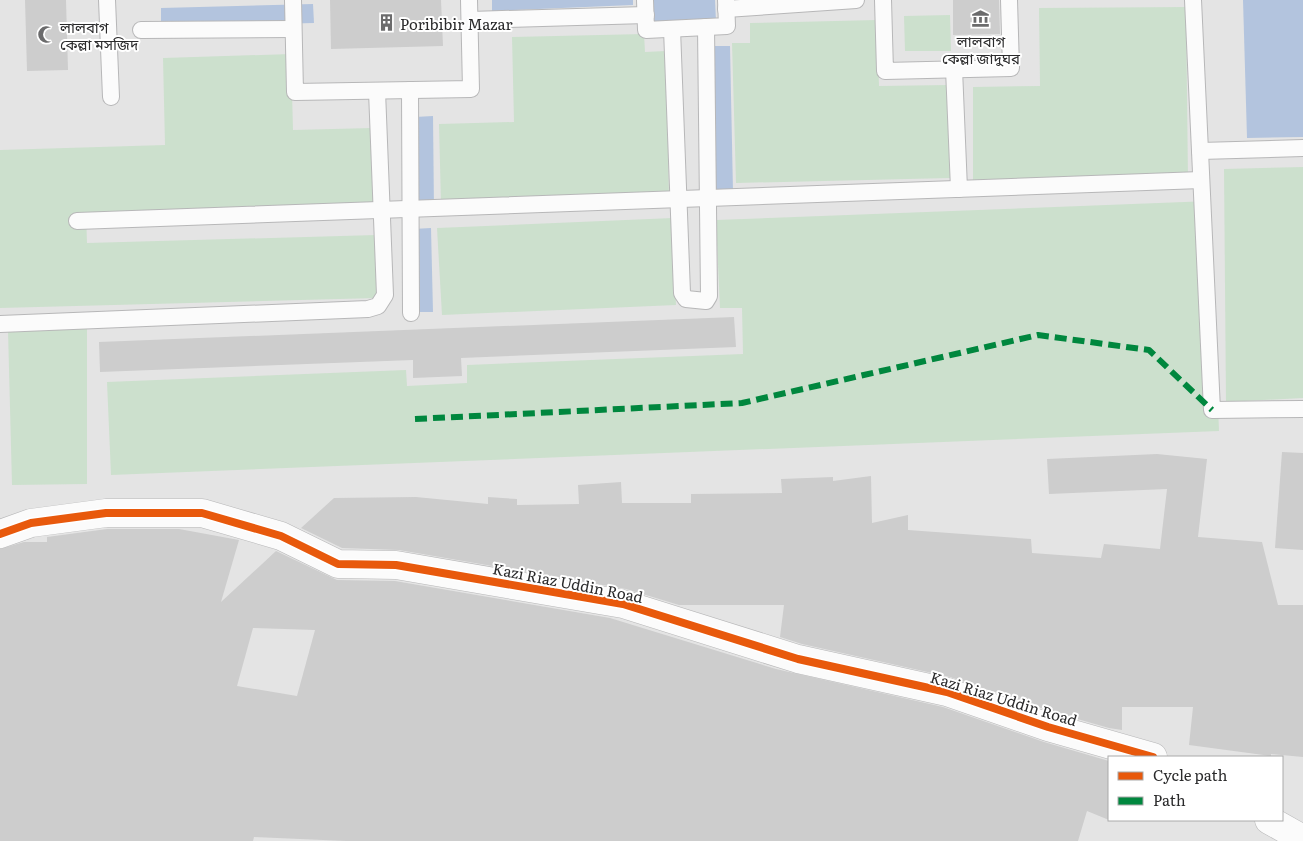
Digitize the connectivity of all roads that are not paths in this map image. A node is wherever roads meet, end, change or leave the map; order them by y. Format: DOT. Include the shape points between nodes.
graph roads {
  1 [pos="107,0"];
  2 [pos="293,0"];
  3 [pos="469,0"];
  4 [pos="856,0"];
  5 [pos="883,0"];
  6 [pos="1010,0"];
  7 [pos="1193,0"];
  8 [pos="726,4"];
  9 [pos="645,7"];
  10 [pos="470,20"];
  11 [pos="706,27"];
  12 [pos="293,29"];
  13 [pos="672,29"];
  14 [pos="141,30"];
  15 [pos="954,69"];
  16 [pos="377,90"];
  17 [pos="410,90"];
  18 [pos="111,97"];
  19 [pos="1303,148"];
  20 [pos="1200,151"];
  21 [pos="1201,180"];
  22 [pos="960,189"];
  23 [pos="708,198"];
  24 [pos="678,199"];
  25 [pos="410,209"];
  26 [pos="381,210"];
  27 [pos="77,221"];
  28 [pos="412,313"];
  29 [pos="0,324"];
  30 [pos="1303,409"];
  31 [pos="0,534"];
  32 [pos="1150,756"];
  33 [pos="1271,821"];
  34 [pos="1303,839"];
  1 -- 18 [label="lane"];
  2 -- 12 [label="lane"];
  3 -- 10 [label="lane"];
  4 -- 8 [label="lane"];
  5 -- 15 [label="lane" via="885,71"];
  6 -- 15 [label="lane" via="1011,68"];
  7 -- 20 [label="lane"];
  8 -- 11 [label="lane" via="727,26"];
  9 -- 10 [label="lane"];
  9 -- 13 [label="lane" via="646,30"];
  10 -- 17 [label="lane" via="471,89"];
  11 -- 13 [label="lane"];
  11 -- 23 [label="lane"];
  12 -- 14 [label="lane"];
  12 -- 16 [label="lane" via="295,92"];
  13 -- 24 [label="lane"];
  15 -- 22 [label="lane"];
  16 -- 17 [label="lane"];
  16 -- 26 [label="lane"];
  17 -- 25 [label="lane"];
  19 -- 20 [label="lane"];
  20 -- 21 [label="lane"];
  21 -- 22 [label="lane"];
  21 -- 30 [label="lane" via="1212,410"];
  22 -- 23 [label="lane"];
  23 -- 24 [label="lane"];
  23 -- 24 [label="lane" via="709,296 706,301 686,300 682,293"];
  24 -- 25 [label="lane"];
  25 -- 26 [label="lane"];
  25 -- 28 [label="lane"];
  26 -- 27 [label="lane"];
  26 -- 29 [label="lane" via="385,295 378,306 368,309"];
  31 -- 32 [label="street, Kazi Riaz Uddin Road" via="31,523 106,513 202,513 281,536 338,564 396,565 623,604 798,659 947,692 1048,727"];
  33 -- 34 [label="street"];
}
